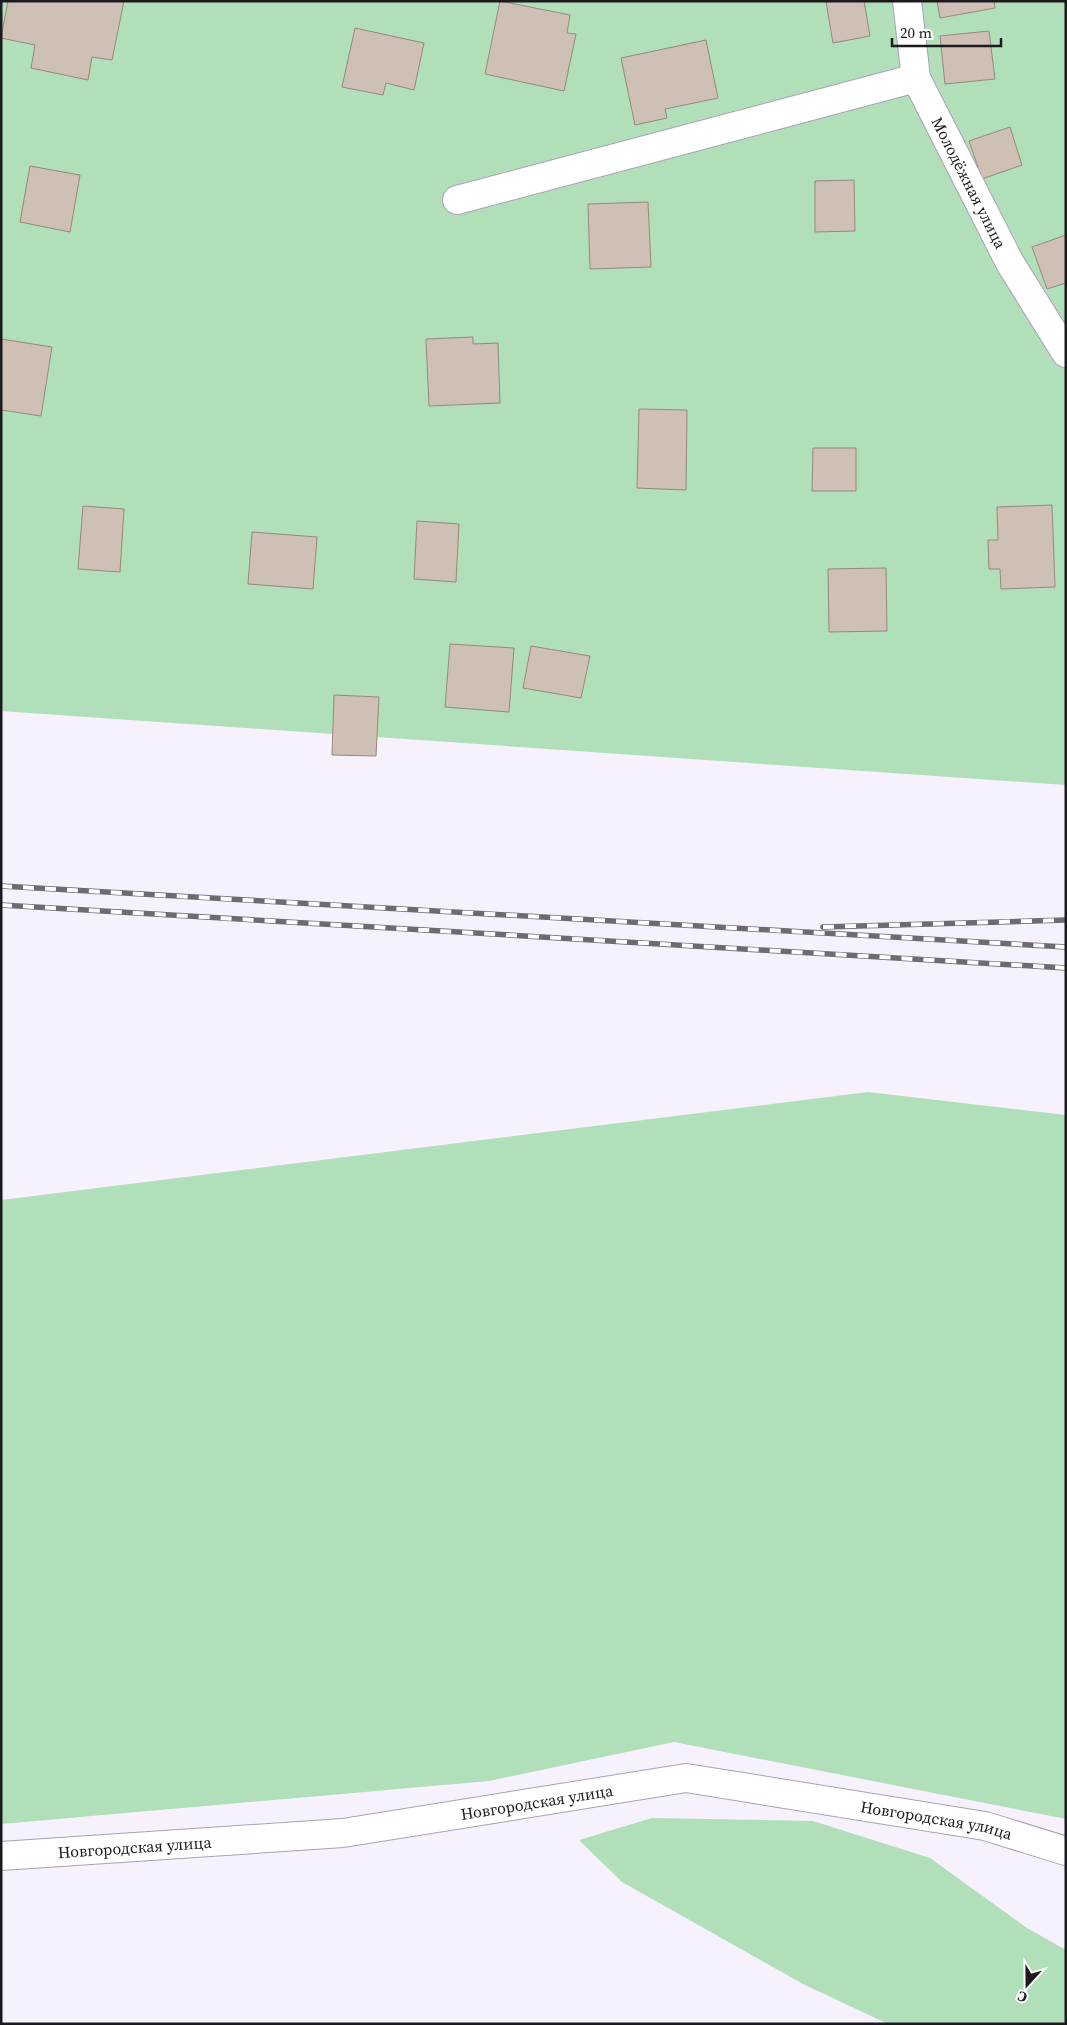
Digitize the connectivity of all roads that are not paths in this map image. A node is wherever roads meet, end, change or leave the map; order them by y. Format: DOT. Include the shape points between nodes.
graph roads {
  1 [pos="907,1"];
  2 [pos="916,78"];
  3 [pos="457,200"];
  4 [pos="1066,353"];
  5 [pos="1066,1851"];
  6 [pos="1,1856"];
  1 -- 2 [label="street, Молодёжная улица"];
  2 -- 3 [label="street"];
  2 -- 4 [label="street, Молодёжная улица" via="1010,263"];
  5 -- 6 [label="street, Новгородская улица" via="985,1826 686,1778 342,1833"];
}
